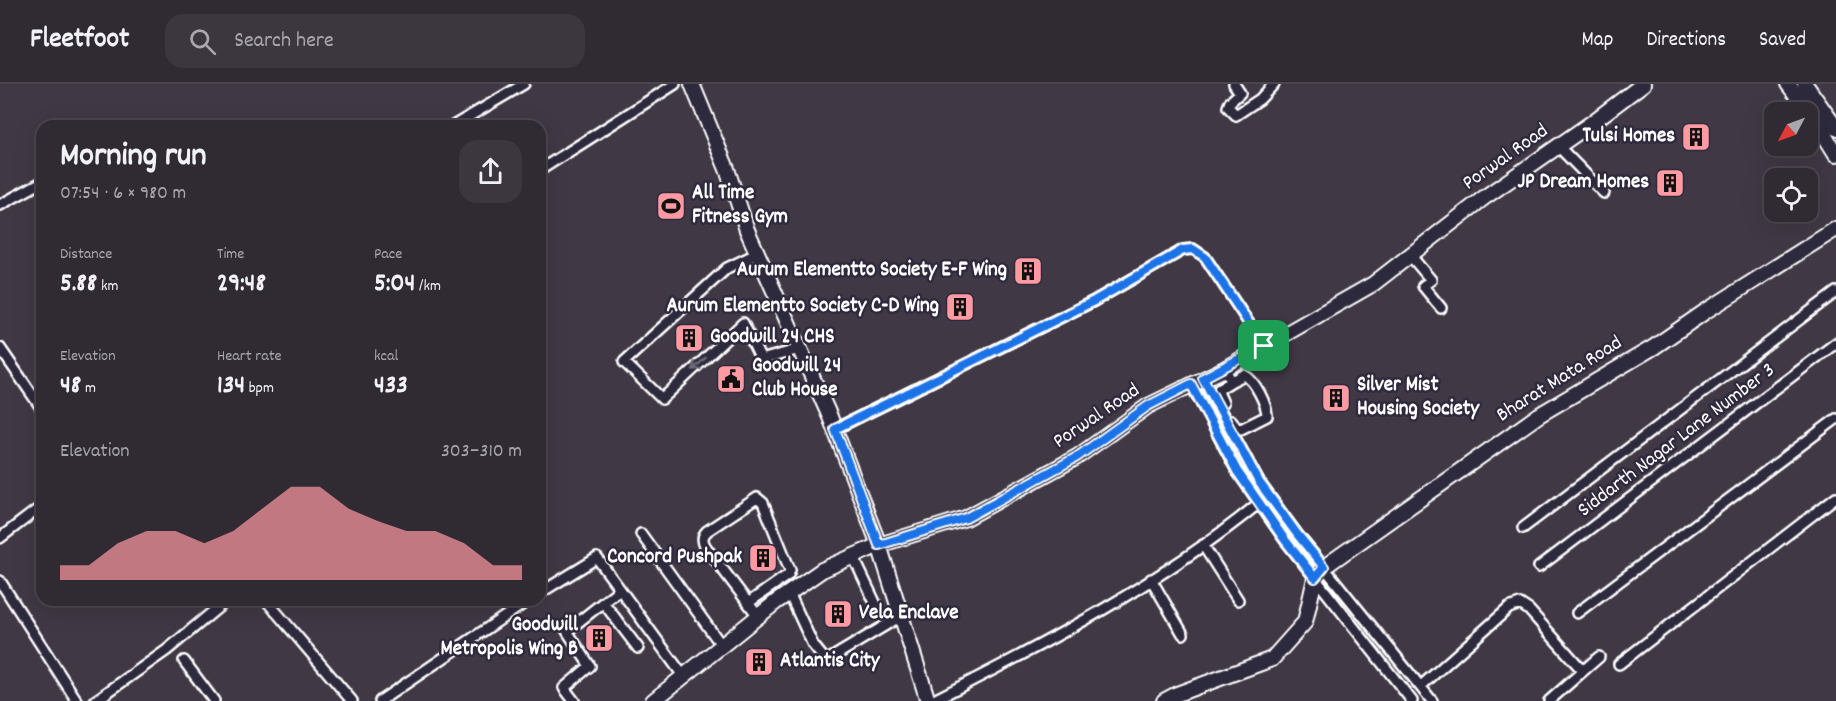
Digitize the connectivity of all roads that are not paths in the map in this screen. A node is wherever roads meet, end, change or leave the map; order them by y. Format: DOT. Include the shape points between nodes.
graph roads {
  1 [pos="524,84"];
  2 [pos="675,84"];
  3 [pos="1234,84"];
  4 [pos="1274,84"];
  5 [pos="1643,84"];
  6 [pos="1788,84"];
  7 [pos="1805,84"];
  8 [pos="696,86"];
  9 [pos="463,120"];
  10 [pos="1833,129"];
  11 [pos="1558,146"];
  12 [pos="1836,154"];
  13 [pos="546,166"];
  14 [pos="36,185"];
  15 [pos="1604,193"];
  16 [pos="0,205"];
  17 [pos="1836,230"];
  18 [pos="758,253"];
  19 [pos="1410,255"];
  20 [pos="1836,292"];
  21 [pos="1441,308"];
  22 [pos="1836,344"];
  23 [pos="1264,346"];
  24 [pos="0,348"];
  25 [pos="800,349"];
  26 [pos="1224,369"];
  27 [pos="1197,381"];
  28 [pos="1232,381"];
  29 [pos="36,400"];
  30 [pos="1836,419"];
  31 [pos="835,429"];
  32 [pos="1836,497"];
  33 [pos="1259,503"];
  34 [pos="36,511"];
  35 [pos="1523,528"];
  36 [pos="641,534"];
  37 [pos="0,538"];
  38 [pos="879,545"];
  39 [pos="1203,545"];
  40 [pos="853,556"];
  41 [pos="1539,567"];
  42 [pos="1320,572"];
  43 [pos="1151,579"];
  44 [pos="0,581"];
  45 [pos="546,589"];
  46 [pos="620,589"];
  47 [pos="789,593"];
  48 [pos="1238,600"];
  49 [pos="603,602"];
  50 [pos="748,603"];
  51 [pos="220,606"];
  52 [pos="271,606"];
  53 [pos="520,606"];
  54 [pos="879,611"];
  55 [pos="1577,613"];
  56 [pos="758,616"];
  57 [pos="901,616"];
  58 [pos="1183,634"];
  59 [pos="722,646"];
  60 [pos="638,648"];
  61 [pos="1599,657"];
  62 [pos="184,661"];
  63 [pos="1619,664"];
  64 [pos="1583,671"];
  65 [pos="684,677"];
  66 [pos="1421,686"];
  67 [pos="77,701"];
  68 [pos="94,701"];
  69 [pos="214,701"];
  70 [pos="352,701"];
  71 [pos="380,701"];
  72 [pos="574,701"];
  73 [pos="653,701"];
  74 [pos="930,701"];
  75 [pos="1164,701"];
  76 [pos="1412,701"];
  77 [pos="1432,701"];
  78 [pos="1550,701"];
  1 -- 9 [label="street"];
  2 -- 13 [label="street"];
  3 -- 4 [label="street" via="1240,93 1228,107 1236,115"];
  5 -- 11 [label="street, Porwal Road"];
  6 -- 10 [label="street"];
  7 -- 10 [label="street"];
  8 -- 18 [label="street"];
  10 -- 12 [label="street"];
  11 -- 15 [label="street"];
  11 -- 19 [label="street, Porwal Road"];
  14 -- 16 [label="street"];
  17 -- 42 [label="street, Bharat Mata Road" via="1654,347 1539,415"];
  18 -- 25 [label="street"];
  25 -- 18 [label="street, one-way" via="761,360 743,323 662,399 624,362 727,268"];
  19 -- 21 [label="street" via="1431,280 1423,286"];
  19 -- 23 [label="street, Porwal Road" via="1373,284"];
  20 -- 35 [label="street"];
  22 -- 41 [label="street, Siddarth Nagar Lane Number 3"];
  23 -- 26 [label="street, Porwal Road"];
  23 -- 31 [label="street" via="1205,257 1193,249 1183,250 1094,301"];
  24 -- 29 [label="street"];
  25 -- 31 [label="street"];
  26 -- 27 [label="street, Porwal Road"];
  26 -- 28 [label="street"];
  27 -- 33 [label="street" via="1237,471"];
  27 -- 38 [label="street, Porwal Road" via="1148,406 1077,457 966,518"];
  27 -- 42 [label="street"];
  28 -- 28 [label="street" via="1244,375 1250,378 1267,417 1236,428 1218,394"];
  30 -- 55 [label="street"];
  31 -- 38 [label="street"];
  32 -- 63 [label="street"];
  33 -- 39 [label="street"];
  33 -- 42 [label="street"];
  34 -- 37 [label="street"];
  36 -- 59 [label="street"];
  38 -- 40 [label="street, Porwal Road"];
  38 -- 57 [label="street"];
  39 -- 43 [label="street"];
  39 -- 48 [label="street"];
  40 -- 47 [label="street, Porwal Road" via="822,570"];
  40 -- 54 [label="street"];
  42 -- 66 [label="street"];
  42 -- 75 [label="street" via="1305,622 1272,659"];
  42 -- 76 [label="street"];
  43 -- 58 [label="street"];
  43 -- 74 [label="street" via="1032,649"];
  44 -- 67 [label="street"];
  45 -- 46 [label="street" via="597,558"];
  46 -- 49 [label="street"];
  46 -- 65 [label="street"];
  47 -- 56 [label="street, Porwal Road"];
  47 -- 57 [label="street" via="813,645 826,661"];
  49 -- 60 [label="street"];
  49 -- 72 [label="street" via="567,631 590,666 564,688"];
  50 -- 50 [label="street" via="703,541 703,535 757,498 763,503 790,570"];
  50 -- 56 [label="street"];
  51 -- 68 [label="street" via="167,650"];
  52 -- 70 [label="street"];
  53 -- 71 [label="street"];
  56 -- 59 [label="street, Porwal Road"];
  57 -- 74 [label="street"];
  59 -- 65 [label="street, Porwal Road"];
  61 -- 64 [label="street"];
  62 -- 69 [label="street"];
  64 -- 66 [label="street" via="1520,604 1509,608"];
  64 -- 78 [label="street"];
  65 -- 73 [label="street, Porwal Road"];
  66 -- 77 [label="street"];
}
